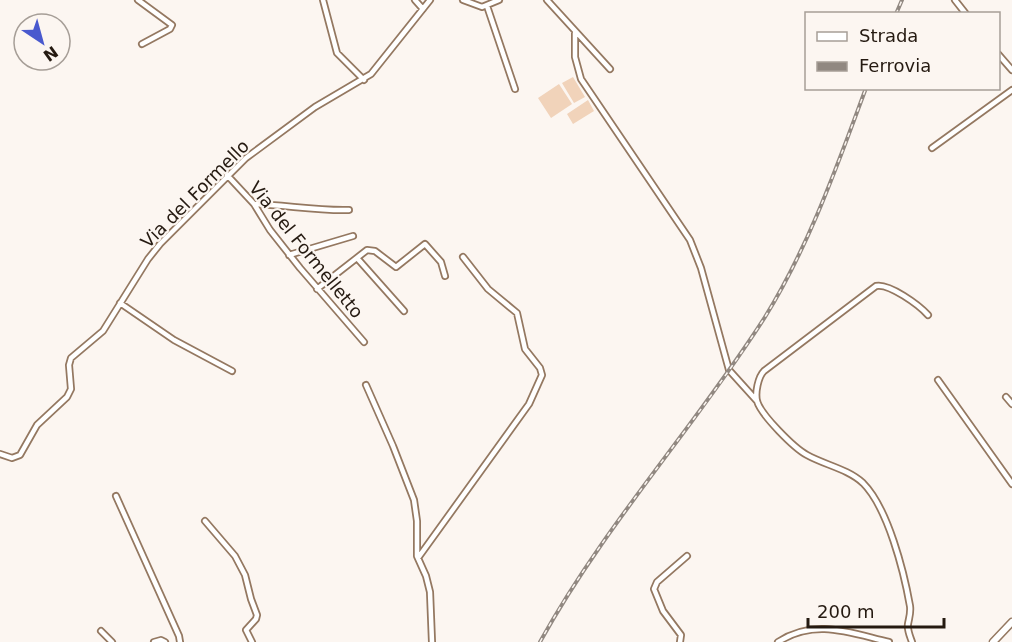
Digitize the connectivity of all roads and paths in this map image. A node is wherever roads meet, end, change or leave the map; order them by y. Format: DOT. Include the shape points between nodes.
graph roads {
  1 [pos="138,0"];
  2 [pos="323,0"];
  3 [pos="415,0"];
  4 [pos="430,0"];
  5 [pos="463,0"];
  6 [pos="500,0"];
  7 [pos="547,0"];
  8 [pos="487,6"];
  9 [pos="423,9"];
  10 [pos="575,33"];
  11 [pos="142,44"];
  12 [pos="1000,55"];
  13 [pos="609,69"];
  14 [pos="1012,70"];
  15 [pos="363,80"];
  16 [pos="515,89"];
  17 [pos="1012,90"];
  18 [pos="932,148"];
  19 [pos="227,175"];
  20 [pos="254,204"];
  21 [pos="349,210"];
  22 [pos="353,236"];
  23 [pos="289,255"];
  24 [pos="463,257"];
  25 [pos="357,258"];
  26 [pos="446,276"];
  27 [pos="317,288"];
  28 [pos="120,303"];
  29 [pos="404,311"];
  30 [pos="928,315"];
  31 [pos="364,342"];
  32 [pos="232,370"];
  33 [pos="938,380"];
  34 [pos="366,386"];
  35 [pos="1006,397"];
  36 [pos="757,401"];
  37 [pos="1012,404"];
  38 [pos="0,454"];
  39 [pos="1012,484"];
  40 [pos="116,496"];
  41 [pos="205,521"];
  42 [pos="687,556"];
  43 [pos="418,558"];
  44 [pos="1012,622"];
  45 [pos="101,631"];
  46 [pos="112,642"];
  47 [pos="154,642"];
  48 [pos="165,642"];
  49 [pos="180,642"];
  50 [pos="252,642"];
  51 [pos="432,642"];
  52 [pos="680,642"];
  53 [pos="778,642"];
  54 [pos="889,642"];
  55 [pos="912,642"];
  56 [pos="993,642"];
  1 -- 11 [label="street" via="172,25"];
  2 -- 15 [label="street" via="337,53"];
  3 -- 9 [label="street"];
  4 -- 9 [label="street, Via del Formello"];
  5 -- 8 [label="street"];
  6 -- 8 [label="street"];
  7 -- 10 [label="street"];
  8 -- 16 [label="street"];
  9 -- 15 [label="street, Via del Formello"];
  10 -- 13 [label="street"];
  10 -- 36 [label="street" via="580,77 691,243 728,369"];
  12 -- 14 [label="street"];
  15 -- 19 [label="street, Via del Formello" via="315,107"];
  17 -- 18 [label="street"];
  19 -- 20 [label="street, Via del Formelletto"];
  19 -- 28 [label="street, Via del Formello" via="154,250"];
  20 -- 21 [label="street"];
  20 -- 23 [label="street, Via del Formelletto"];
  22 -- 23 [label="street"];
  23 -- 27 [label="street, Via del Formelletto"];
  24 -- 43 [label="street" via="488,289 516,311 525,349 542,375 529,404"];
  25 -- 26 [label="street" via="372,249 397,267 425,244 440,260"];
  25 -- 27 [label="street"];
  25 -- 29 [label="street"];
  27 -- 31 [label="street, Via del Formelletto"];
  28 -- 32 [label="street" via="174,340"];
  28 -- 38 [label="street, Via del Formello" via="102,332 72,358 67,397 38,423 22,454 12,458"];
  30 -- 36 [label="street" via="916,303 886,286 876,286 764,371 759,379"];
  33 -- 39 [label="street"];
  34 -- 43 [label="street" via="412,494"];
  35 -- 37 [label="street"];
  36 -- 55 [label="street" via="793,445 855,477 874,498 895,546 910,609 908,626"];
  40 -- 49 [label="street"];
  41 -- 50 [label="street" via="245,574 257,615 246,630"];
  42 -- 52 [label="street" via="654,588 663,611 680,634"];
  43 -- 51 [label="street" via="429,589"];
  44 -- 56 [label="main road"];
  45 -- 46 [label="street"];
  47 -- 48 [label="street"];
  53 -- 54 [label="street" via="813,628"];
}
